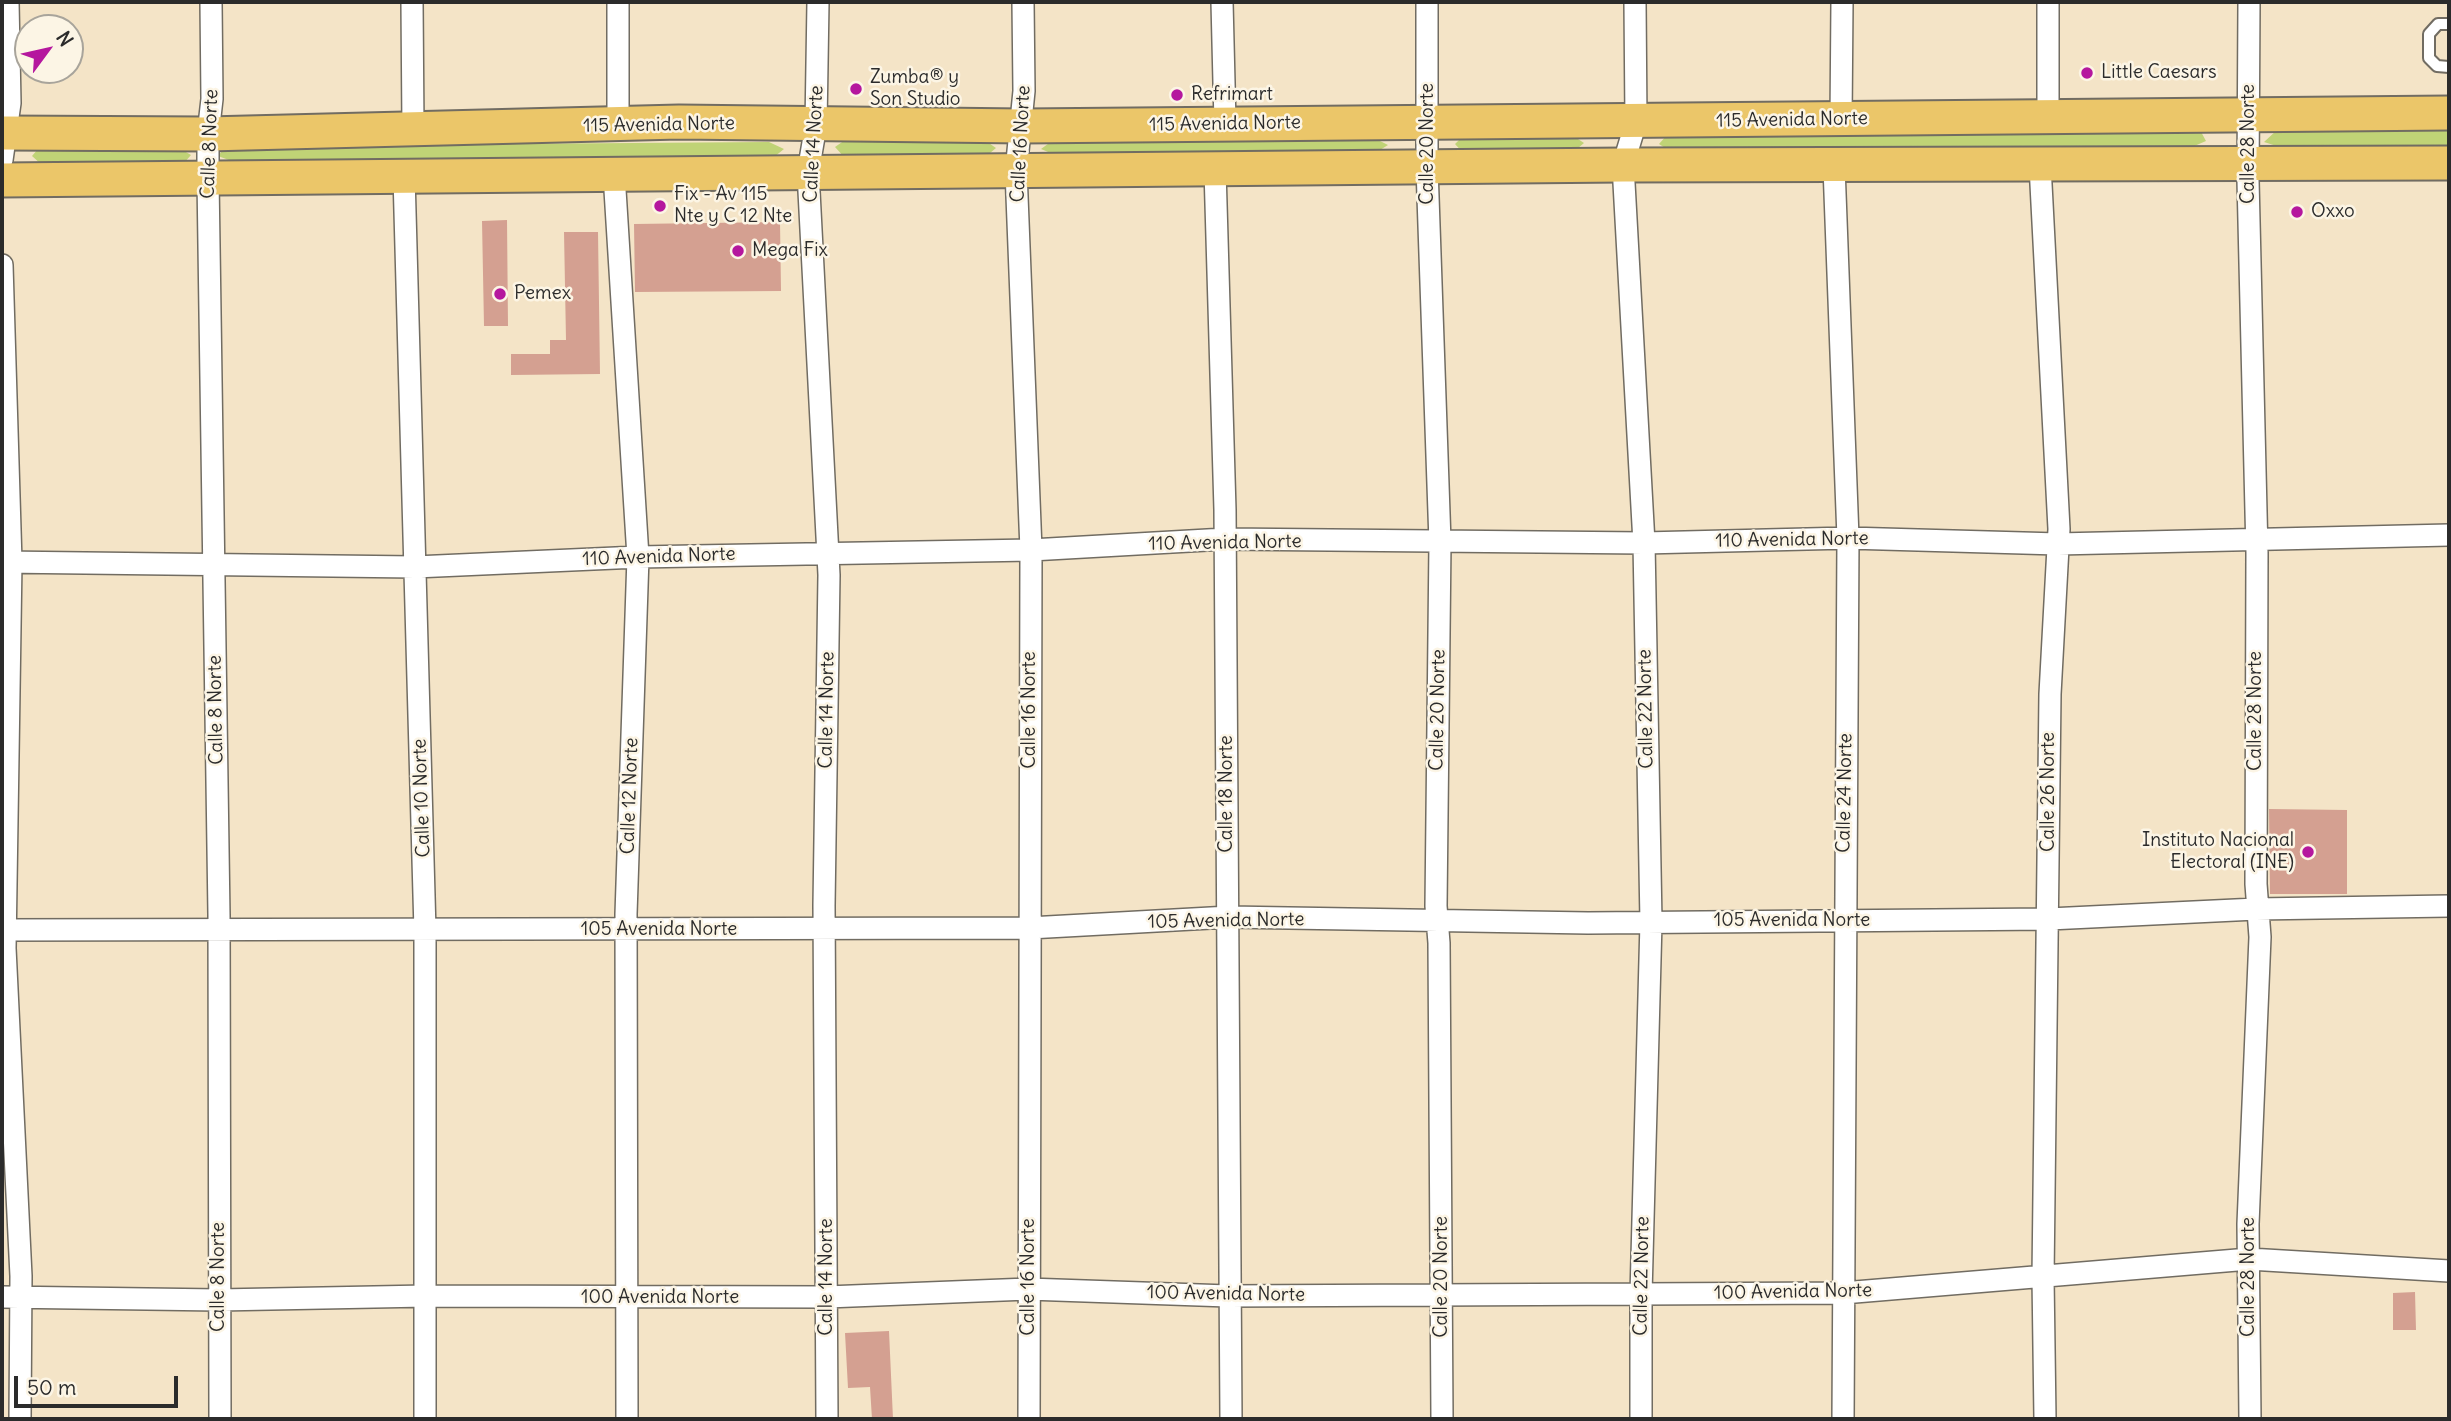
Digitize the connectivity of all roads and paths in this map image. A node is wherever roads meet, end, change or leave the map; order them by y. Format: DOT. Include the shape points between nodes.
graph roads {
  1 [pos="8,2"];
  2 [pos="211,2"];
  3 [pos="412,2"];
  4 [pos="618,2"];
  5 [pos="818,2"];
  6 [pos="1023,2"];
  7 [pos="1222,2"];
  8 [pos="1427,2"];
  9 [pos="1635,2"];
  10 [pos="1842,2"];
  11 [pos="2048,2"];
  12 [pos="2249,2"];
  13 [pos="2449,24"];
  14 [pos="2449,67"];
  15 [pos="2449,113"];
  16 [pos="2249,114"];
  17 [pos="2048,115"];
  18 [pos="1428,121"];
  19 [pos="1841,121"];
  20 [pos="1636,122"];
  21 [pos="1225,123"];
  22 [pos="816,125"];
  23 [pos="618,126"];
  24 [pos="1023,126"];
  25 [pos="413,129"];
  26 [pos="208,134"];
  27 [pos="3,142"];
  28 [pos="2449,163"];
  29 [pos="1623,165"];
  30 [pos="2040,165"];
  31 [pos="2248,165"];
  32 [pos="1427,167"];
  33 [pos="1834,167"];
  34 [pos="1215,170"];
  35 [pos="1016,171"];
  36 [pos="808,172"];
  37 [pos="614,174"];
  38 [pos="404,176"];
  39 [pos="208,179"];
  40 [pos="2,180"];
  41 [pos="2,265"];
  42 [pos="2449,535"];
  43 [pos="1849,538"];
  44 [pos="1225,539"];
  45 [pos="2257,539"];
  46 [pos="1440,542"];
  47 [pos="1644,542"];
  48 [pos="2057,544"];
  49 [pos="1031,550"];
  50 [pos="827,552"];
  51 [pos="638,557"];
  52 [pos="6,562"];
  53 [pos="214,566"];
  54 [pos="415,567"];
  55 [pos="2449,906"];
  56 [pos="2256,909"];
  57 [pos="1229,917"];
  58 [pos="2049,919"];
  59 [pos="1844,921"];
  60 [pos="1437,922"];
  61 [pos="1651,922"];
  62 [pos="1029,928"];
  63 [pos="219,929"];
  64 [pos="626,929"];
  65 [pos="4,930"];
  66 [pos="425,930"];
  67 [pos="824,930"];
  68 [pos="2249,1259"];
  69 [pos="2449,1271"];
  70 [pos="2043,1277"];
  71 [pos="1028,1289"];
  72 [pos="1843,1293"];
  73 [pos="1641,1294"];
  74 [pos="12,1296"];
  75 [pos="426,1296"];
  76 [pos="1228,1296"];
  77 [pos="1442,1296"];
  78 [pos="827,1297"];
  79 [pos="628,1298"];
  80 [pos="219,1300"];
  81 [pos="20,1419"];
  82 [pos="220,1419"];
  83 [pos="425,1419"];
  84 [pos="627,1419"];
  85 [pos="827,1419"];
  86 [pos="1030,1419"];
  87 [pos="1231,1419"];
  88 [pos="1442,1419"];
  89 [pos="1641,1419"];
  90 [pos="1843,1419"];
  91 [pos="2045,1419"];
  92 [pos="2250,1419"];
  1 -- 27 [label="street" via="10,103"];
  2 -- 26 [label="street, Calle 8 Norte"];
  3 -- 25 [label="street"];
  4 -- 23 [label="street"];
  5 -- 22 [label="street, Calle 14 Norte"];
  6 -- 24 [label="street, Calle 16 Norte"];
  7 -- 21 [label="street"];
  8 -- 18 [label="street, Calle 20 Norte"];
  9 -- 20 [label="street, Calle 22 Norte"];
  10 -- 19 [label="street"];
  11 -- 17 [label="street"];
  12 -- 16 [label="street, Calle 28 Norte"];
  13 -- 14 [label="lane" via="2438,24 2429,34 2429,58 2437,66"];
  15 -- 16 [label="main road, 115 Avenida Norte"];
  16 -- 17 [label="main road, 115 Avenida Norte"];
  16 -- 31 [label="street, Calle 28 Norte"];
  17 -- 19 [label="main road, 115 Avenida Norte"];
  18 -- 20 [label="main road, 115 Avenida Norte"];
  18 -- 21 [label="main road, 115 Avenida Norte"];
  18 -- 32 [label="street, Calle 20 Norte"];
  19 -- 20 [label="main road, 115 Avenida Norte"];
  20 -- 29 [label="street, Calle 22 Norte"];
  21 -- 24 [label="main road, 115 Avenida Norte"];
  22 -- 23 [label="main road, 115 Avenida Norte" via="679,122"];
  22 -- 24 [label="main road, 115 Avenida Norte"];
  22 -- 36 [label="street, Calle 14 Norte"];
  23 -- 25 [label="main road, 115 Avenida Norte"];
  24 -- 35 [label="street, Calle 16 Norte"];
  25 -- 26 [label="main road, 115 Avenida Norte"];
  26 -- 27 [label="main road, 115 Avenida Norte"];
  26 -- 39 [label="street, Calle 8 Norte"];
  28 -- 31 [label="main road"];
  29 -- 32 [label="main road"];
  29 -- 33 [label="main road"];
  29 -- 47 [label="street, Calle 22 Norte"];
  30 -- 31 [label="main road"];
  30 -- 33 [label="main road"];
  30 -- 48 [label="street, Calle 26 Norte"];
  31 -- 45 [label="street, Calle 28 Norte"];
  32 -- 34 [label="main road"];
  32 -- 46 [label="street, Calle 20 Norte"];
  33 -- 43 [label="street, Calle 24 Norte"];
  34 -- 35 [label="main road"];
  34 -- 44 [label="street, Calle 18 Norte"];
  35 -- 36 [label="main road"];
  35 -- 49 [label="street, Calle 16 Norte"];
  36 -- 37 [label="main road"];
  36 -- 50 [label="street, Calle 14 Norte"];
  37 -- 38 [label="main road"];
  37 -- 51 [label="street, Calle 12 Norte"];
  38 -- 39 [label="main road"];
  38 -- 54 [label="street, Calle 10 Norte"];
  39 -- 40 [label="main road"];
  39 -- 53 [label="street, Calle 8 Norte"];
  41 -- 52 [label="street"];
  42 -- 45 [label="street, 110 Avenida Norte"];
  43 -- 47 [label="street, 110 Avenida Norte"];
  43 -- 48 [label="street, 110 Avenida Norte"];
  43 -- 59 [label="street, Calle 24 Norte"];
  44 -- 46 [label="street, 110 Avenida Norte"];
  44 -- 49 [label="street, 110 Avenida Norte"];
  44 -- 57 [label="street, Calle 18 Norte"];
  45 -- 48 [label="street, 110 Avenida Norte"];
  45 -- 56 [label="street, Calle 28 Norte"];
  46 -- 47 [label="street, 110 Avenida Norte"];
  46 -- 60 [label="street, Calle 20 Norte"];
  47 -- 61 [label="street, Calle 22 Norte"];
  48 -- 58 [label="street, Calle 26 Norte" via="2050,694"];
  49 -- 50 [label="street, 110 Avenida Norte"];
  49 -- 62 [label="street, Calle 16 Norte"];
  50 -- 51 [label="street, 110 Avenida Norte"];
  50 -- 67 [label="street, Calle 14 Norte"];
  51 -- 54 [label="street, 110 Avenida Norte"];
  51 -- 64 [label="street, Calle 12 Norte"];
  52 -- 53 [label="street, 110 Avenida Norte"];
  52 -- 65 [label="street"];
  53 -- 54 [label="street, 110 Avenida Norte"];
  53 -- 63 [label="street, Calle 8 Norte"];
  54 -- 66 [label="street, Calle 10 Norte"];
  55 -- 56 [label="street, 105 Avenida Norte"];
  56 -- 58 [label="street, 105 Avenida Norte"];
  56 -- 68 [label="street, Calle 28 Norte" via="2260,937"];
  57 -- 60 [label="street, 105 Avenida Norte"];
  57 -- 62 [label="street, 105 Avenida Norte"];
  57 -- 76 [label="street, Calle 18 Norte"];
  58 -- 59 [label="street, 105 Avenida Norte"];
  58 -- 70 [label="street, Calle 26 Norte"];
  59 -- 61 [label="street, 105 Avenida Norte"];
  59 -- 72 [label="street, Calle 24 Norte"];
  60 -- 61 [label="street, 105 Avenida Norte"];
  60 -- 77 [label="street, Calle 20 Norte"];
  61 -- 73 [label="street, Calle 22 Norte"];
  62 -- 67 [label="street, 105 Avenida Norte"];
  62 -- 71 [label="street, Calle 16 Norte"];
  63 -- 65 [label="street, 105 Avenida Norte"];
  63 -- 66 [label="street, 105 Avenida Norte"];
  63 -- 80 [label="street, Calle 8 Norte"];
  64 -- 66 [label="street, 105 Avenida Norte"];
  64 -- 67 [label="street, 105 Avenida Norte"];
  64 -- 79 [label="street, Calle 12 Norte"];
  65 -- 74 [label="street"];
  66 -- 75 [label="street, Calle 10 Norte"];
  67 -- 78 [label="street, Calle 14 Norte"];
  68 -- 69 [label="street, 100 Avenida Norte"];
  68 -- 70 [label="street, 100 Avenida Norte"];
  68 -- 92 [label="street, Calle 28 Norte"];
  70 -- 72 [label="street, 100 Avenida Norte"];
  70 -- 91 [label="street, Calle 26 Norte"];
  71 -- 76 [label="street, 100 Avenida Norte"];
  71 -- 78 [label="street, 100 Avenida Norte"];
  71 -- 86 [label="street, Calle 16 Norte"];
  72 -- 73 [label="street, 100 Avenida Norte"];
  72 -- 90 [label="street, Calle 24 Norte"];
  73 -- 77 [label="street, 100 Avenida Norte"];
  73 -- 89 [label="street, Calle 22 Norte"];
  74 -- 80 [label="street, 100 Avenida Norte"];
  74 -- 81 [label="street"];
  75 -- 79 [label="street, 100 Avenida Norte"];
  75 -- 80 [label="street, 100 Avenida Norte"];
  75 -- 83 [label="street, Calle 10 Norte"];
  76 -- 77 [label="street, 100 Avenida Norte"];
  76 -- 87 [label="street, Calle 18 Norte"];
  77 -- 88 [label="street, Calle 20 Norte"];
  78 -- 79 [label="street, 100 Avenida Norte"];
  78 -- 85 [label="street, Calle 14 Norte"];
  79 -- 84 [label="street, Calle 12 Norte"];
  80 -- 82 [label="street, Calle 8 Norte"];
}
